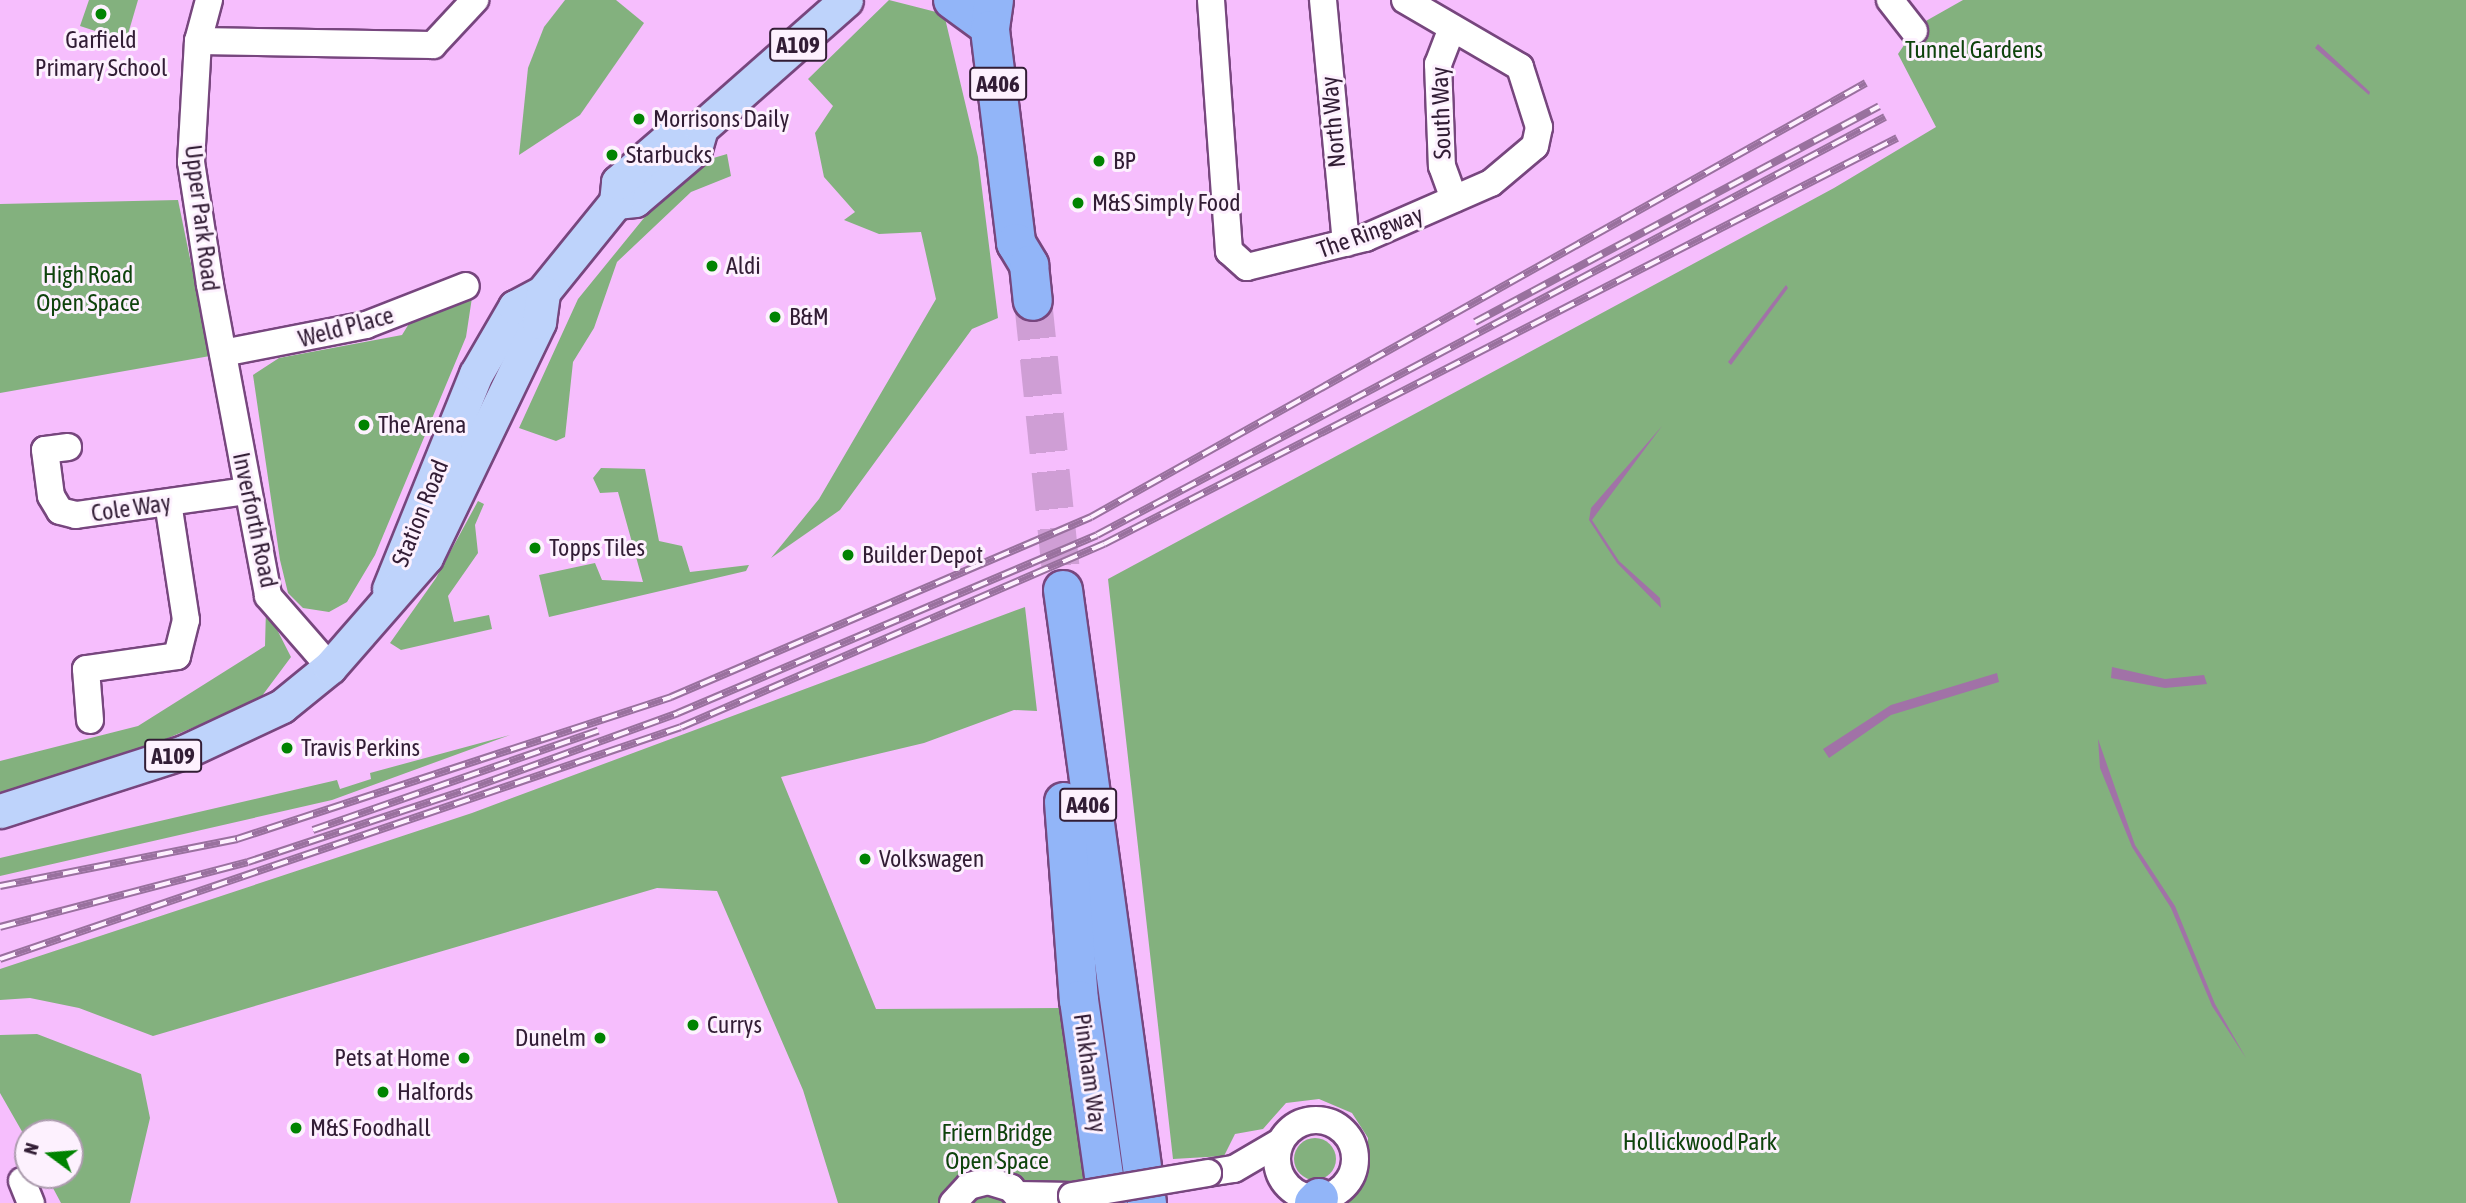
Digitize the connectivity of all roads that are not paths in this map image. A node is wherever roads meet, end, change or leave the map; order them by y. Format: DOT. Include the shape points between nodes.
graph roads {
  1 [pos="209,0"];
  2 [pos="475,0"];
  3 [pos="846,0"];
  4 [pos="1211,0"];
  5 [pos="1323,0"];
  6 [pos="1405,0"];
  7 [pos="1890,0"];
  8 [pos="978,9"];
  9 [pos="1441,15"];
  10 [pos="1914,31"];
  11 [pos="198,41"];
  12 [pos="1454,199"];
  13 [pos="1346,243"];
  14 [pos="466,286"];
  15 [pos="543,292"];
  16 [pos="1022,306"];
  17 [pos="223,353"];
  18 [pos="482,447"];
  19 [pos="45,450"];
  20 [pos="439,467"];
  21 [pos="247,491"];
  22 [pos="168,503"];
  23 [pos="386,598"];
  24 [pos="330,667"];
  25 [pos="90,720"];
  26 [pos="0,811"];
  27 [pos="1280,1142"];
  28 [pos="1221,1171"];
  29 [pos="1308,1196"];
  30 [pos="1020,1199"];
  31 [pos="1074,1200"];
  32 [pos="953,1203"];
  33 [pos="1147,1203"];
  1 -- 11 [label="street, Upper Park Road"];
  2 -- 11 [label="street" via="433,45"];
  3 -- 15 [label="main road, Station Road / A109" via="701,128 677,132 618,182 616,201"];
  4 -- 13 [label="street, The Ringway" via="1230,251 1247,267 1270,266"];
  5 -- 13 [label="street, North Way"];
  6 -- 9 [label="street, The Ringway"];
  7 -- 10 [label="street"];
  8 -- 16 [label="highway, A406" via="1017,243 1029,265"];
  9 -- 12 [label="street, South Way" via="1437,64 1442,166"];
  9 -- 12 [label="street, The Ringway" via="1520,66 1538,127 1535,146 1517,167"];
  11 -- 17 [label="street, Upper Park Road" via="191,162"];
  12 -- 13 [label="street, The Ringway"];
  14 -- 17 [label="street, Weld Place" via="366,325"];
  15 -- 18 [label="main road, Station Road / A109" via="539,322"];
  15 -- 20 [label="main road, Station Road / A109" via="514,306 476,374"];
  17 -- 21 [label="street, Inverforth Road"];
  18 -- 20 [label="main road" via="468,443 458,466"];
  18 -- 23 [label="main road, Station Road / A109" via="426,557"];
  19 -- 22 [label="street, Cole Way" via="51,496 60,511 76,516"];
  20 -- 23 [label="main road, Station Road / A109"];
  21 -- 22 [label="street, Cole Way"];
  21 -- 24 [label="street, Inverforth Road" via="268,596"];
  22 -- 25 [label="street" via="186,620 177,656 86,669"];
  23 -- 24 [label="main road, Station Road / A109"];
  24 -- 26 [label="main road, Station Road / A109" via="282,706 184,752"];
  27 -- 28 [label="street"];
  27 -- 29 [label="street" via="1277,1167"];
  27 -- 29 [label="street" via="1296,1125 1318,1119 1348,1136 1353,1170 1340,1190"];
  28 -- 29 [label="street"];
  28 -- 31 [label="street, bridge"];
  30 -- 31 [label="street"];
  30 -- 32 [label="street" via="988,1181 970,1186"];
  31 -- 33 [label="highway, Pinkham Way / A406" via="1073,943 1054,594"];
}
